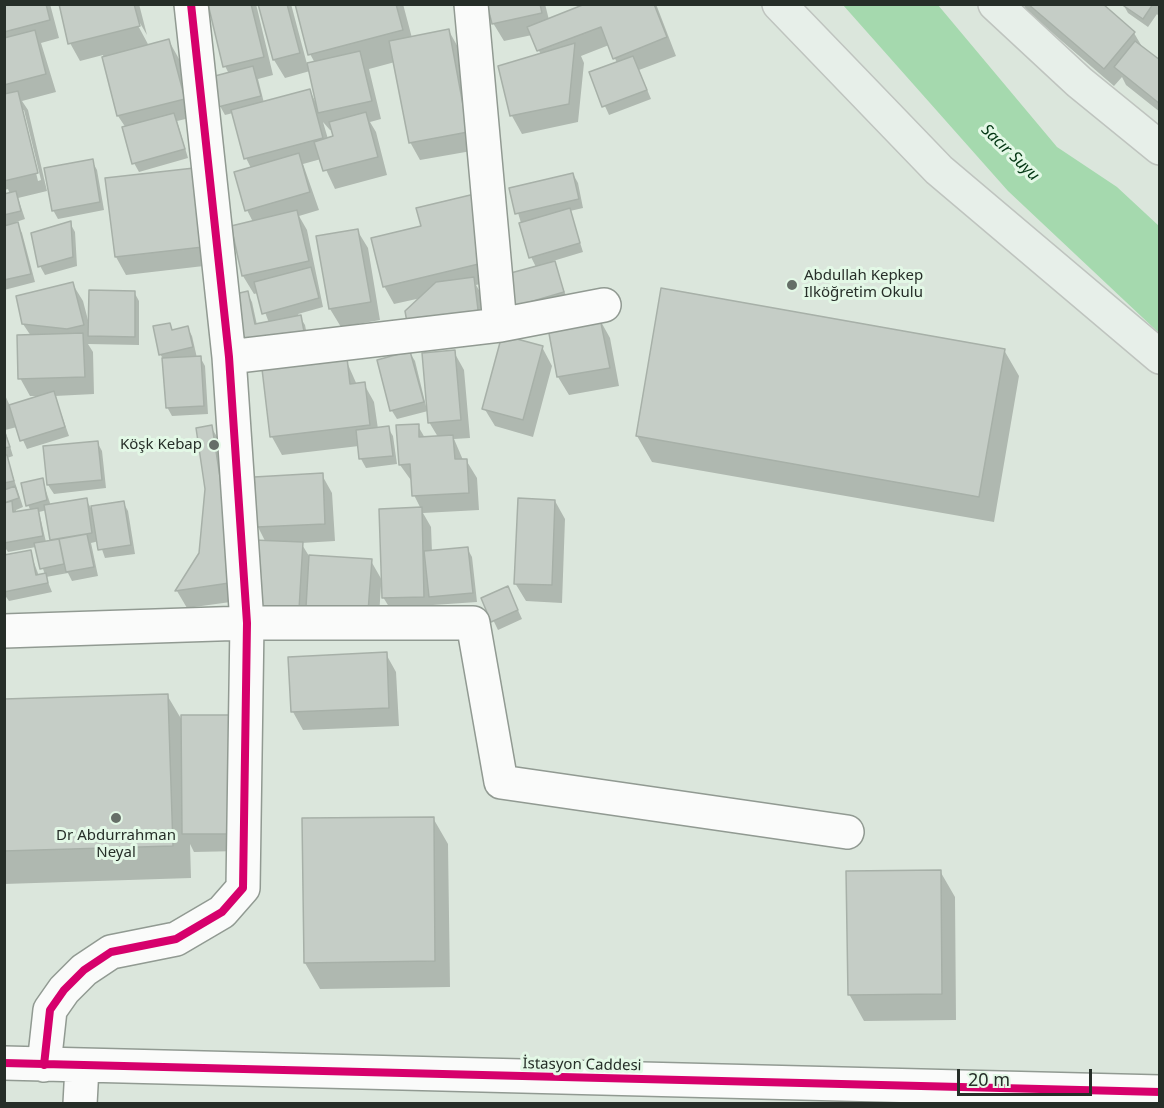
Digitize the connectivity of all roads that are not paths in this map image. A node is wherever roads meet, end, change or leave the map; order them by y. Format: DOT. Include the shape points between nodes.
graph roads {
  1 [pos="191,4"];
  2 [pos="471,4"];
  3 [pos="779,4"];
  4 [pos="995,4"];
  5 [pos="1160,148"];
  6 [pos="604,305"];
  7 [pos="500,325"];
  8 [pos="229,357"];
  9 [pos="1160,357"];
  10 [pos="247,623"];
  11 [pos="4,631"];
  12 [pos="847,832"];
  13 [pos="4,1063"];
  14 [pos="44,1065"];
  15 [pos="82,1067"];
  16 [pos="1160,1092"];
  17 [pos="80,1104"];
  1 -- 8 [label="street"];
  2 -- 7 [label="street"];
  3 -- 9 [label="main road" via="939,170"];
  4 -- 5 [label="main road" via="1079,82"];
  6 -- 7 [label="street"];
  7 -- 8 [label="street"];
  8 -- 10 [label="street"];
  10 -- 11 [label="street"];
  10 -- 12 [label="street" via="473,623 501,782"];
  10 -- 14 [label="street" via="243,888 222,912 176,939 111,952 84,970 51,1010"];
  13 -- 14 [label="street, İstasyon Caddesi"];
  14 -- 15 [label="street, İstasyon Caddesi"];
  15 -- 16 [label="street, İstasyon Caddesi"];
  15 -- 17 [label="street"];
}
